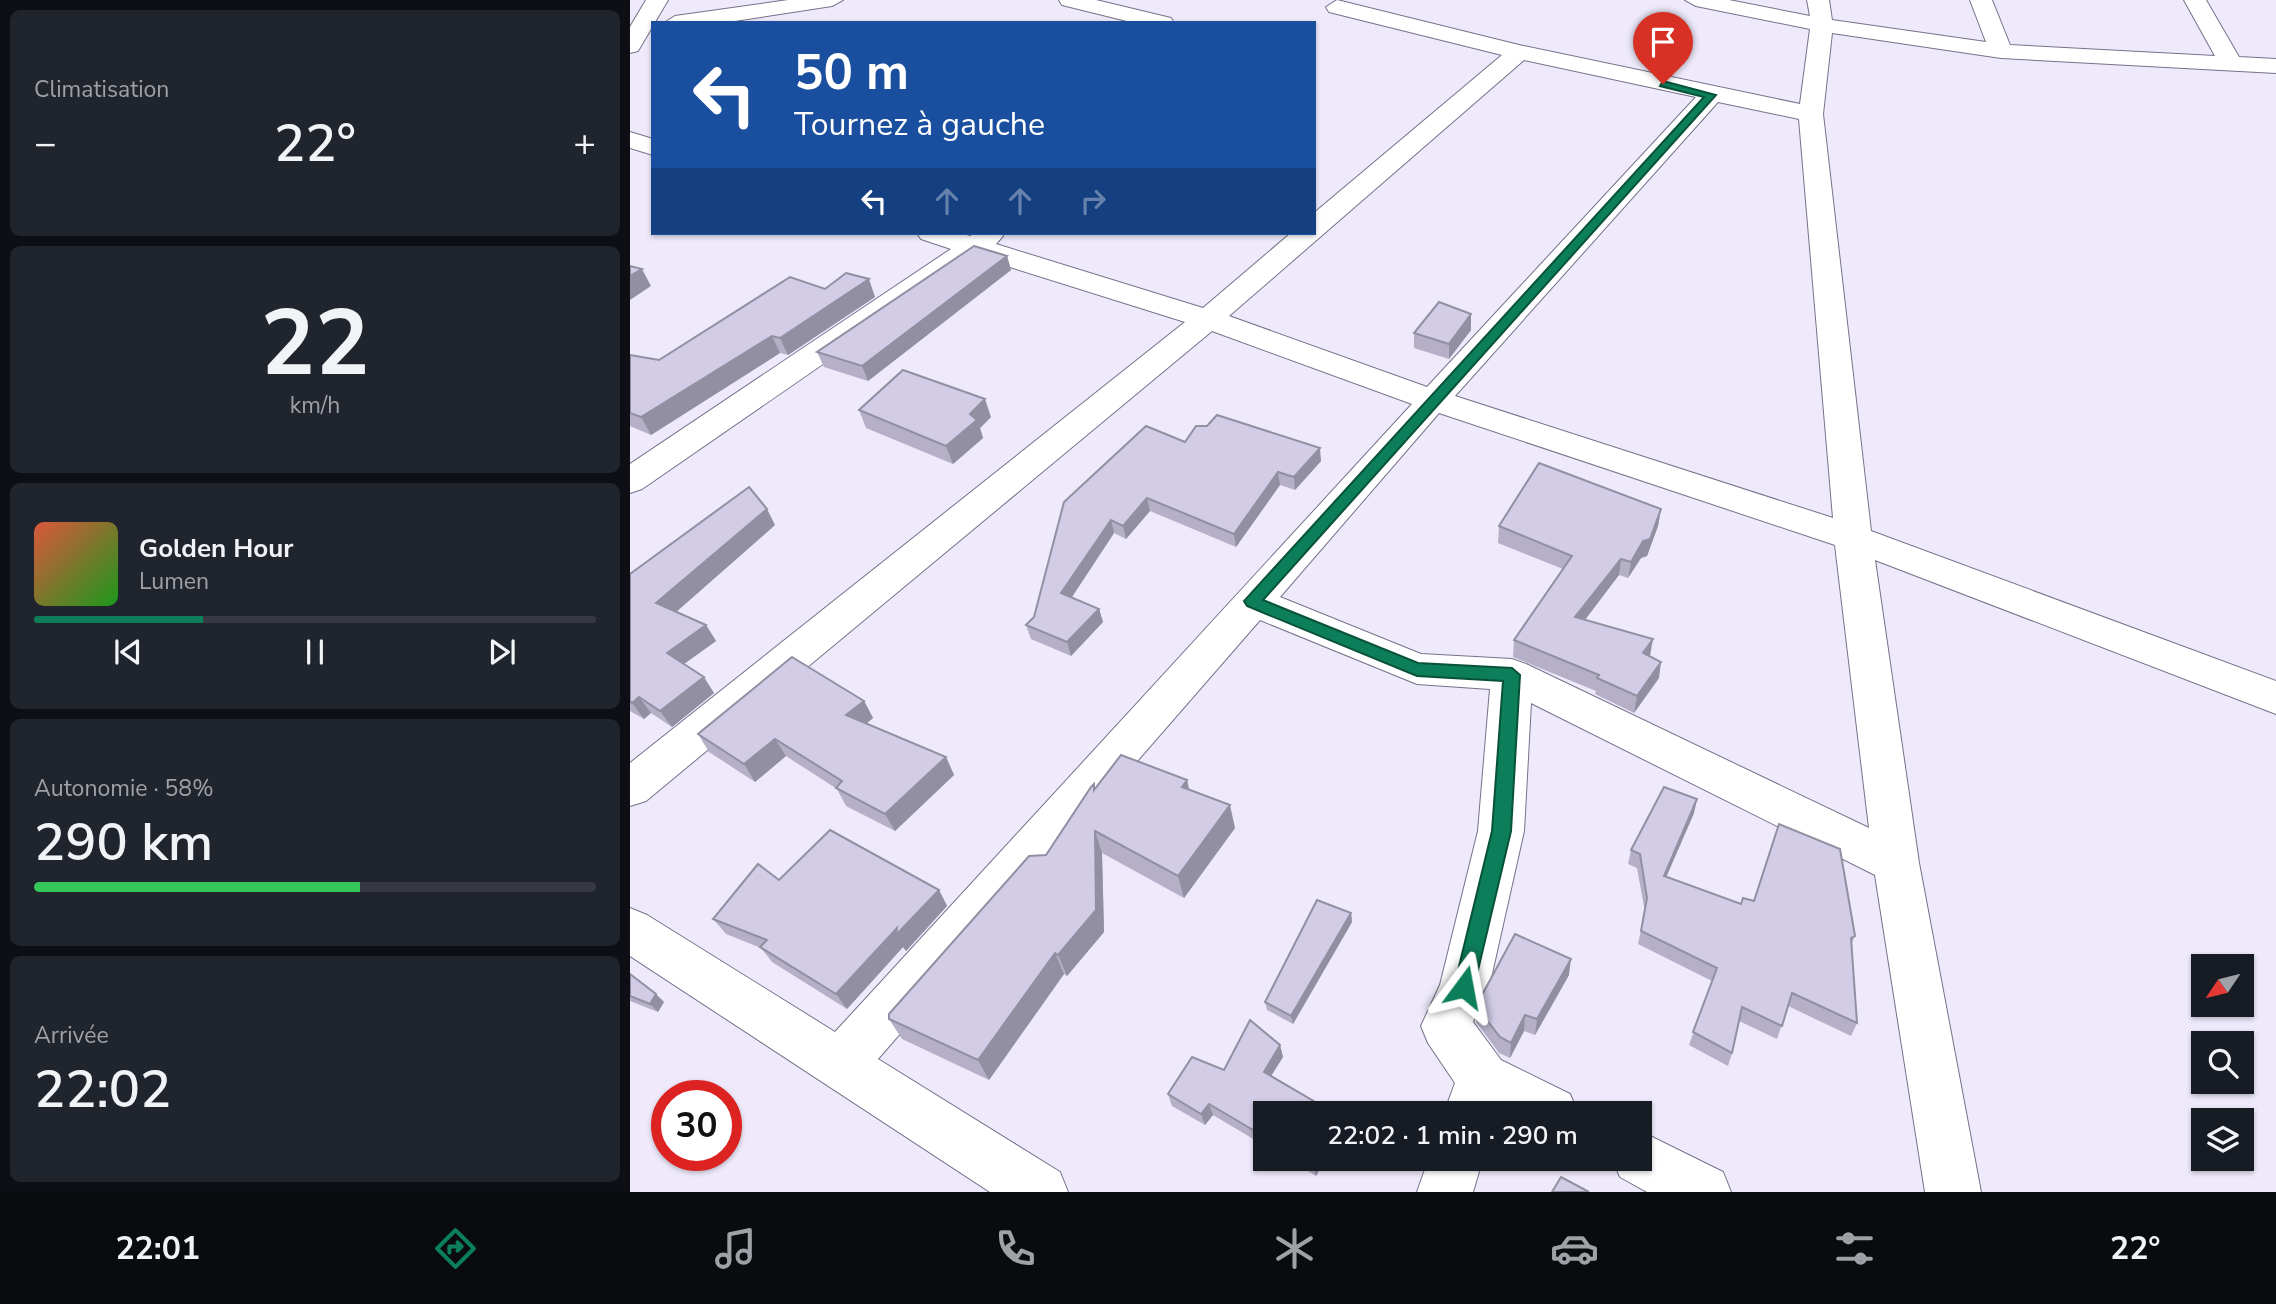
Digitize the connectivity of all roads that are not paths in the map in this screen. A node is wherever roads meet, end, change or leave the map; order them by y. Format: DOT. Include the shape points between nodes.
graph roads {
  1 [pos="657,0"];
  2 [pos="832,0"];
  3 [pos="1070,0"];
  4 [pos="1140,0"];
  5 [pos="1696,0"];
  6 [pos="1981,0"];
  7 [pos="2194,0"];
  8 [pos="1335,8"];
  9 [pos="1120,12"];
  10 [pos="1820,13"];
  11 [pos="689,21"];
  12 [pos="1155,21"];
  13 [pos="640,35"];
  14 [pos="2001,51"];
  15 [pos="1519,52"];
  16 [pos="2231,64"];
  17 [pos="2276,66"];
  18 [pos="1711,95"];
  19 [pos="1811,114"];
  20 [pos="630,140"];
  21 [pos="651,146"];
  22 [pos="1316,226"];
  23 [pos="949,235"];
  24 [pos="1306,235"];
  25 [pos="984,239"];
  26 [pos="1208,319"];
  27 [pos="1433,400"];
  28 [pos="630,481"];
  29 [pos="1853,538"];
  30 [pos="1252,601"];
  31 [pos="1512,675"];
  32 [pos="2276,698"];
  33 [pos="630,788"];
  34 [pos="1896,863"];
  35 [pos="630,930"];
  36 [pos="840,1064"];
  37 [pos="1477,1096"];
  38 [pos="1499,1101"];
  39 [pos="1652,1165"];
  40 [pos="1452,1171"];
  41 [pos="1040,1192"];
  42 [pos="1445,1192"];
  43 [pos="1703,1192"];
  44 [pos="1953,1192"];
  1 -- 13 [label="street"];
  2 -- 11 [label="street"];
  3 -- 9 [label="street"];
  4 -- 9 [label="street"];
  5 -- 10 [label="street"];
  6 -- 14 [label="street"];
  7 -- 16 [label="street"];
  8 -- 15 [label="street"];
  9 -- 12 [label="street"];
  10 -- 14 [label="street"];
  10 -- 19 [label="street"];
  14 -- 16 [label="street"];
  15 -- 18 [label="street"];
  15 -- 22 [label="street"];
  16 -- 17 [label="street"];
  18 -- 19 [label="street"];
  18 -- 27 [label="street"];
  19 -- 29 [label="street"];
  20 -- 21 [label="street"];
  23 -- 25 [label="street"];
  24 -- 26 [label="street"];
  25 -- 26 [label="street"];
  25 -- 28 [label="street"];
  26 -- 27 [label="street"];
  26 -- 33 [label="street"];
  27 -- 29 [label="street"];
  27 -- 30 [label="street"];
  29 -- 32 [label="street"];
  29 -- 34 [label="street"];
  30 -- 31 [label="street" via="1417,669"];
  30 -- 36 [label="street"];
  31 -- 34 [label="street"];
  31 -- 37 [label="street" via="1501,831 1464,987 1446,1026"];
  34 -- 44 [label="street"];
  35 -- 36 [label="street"];
  36 -- 41 [label="street"];
  37 -- 38 [label="street"];
  39 -- 43 [label="street"];
  40 -- 42 [label="street"];
}
